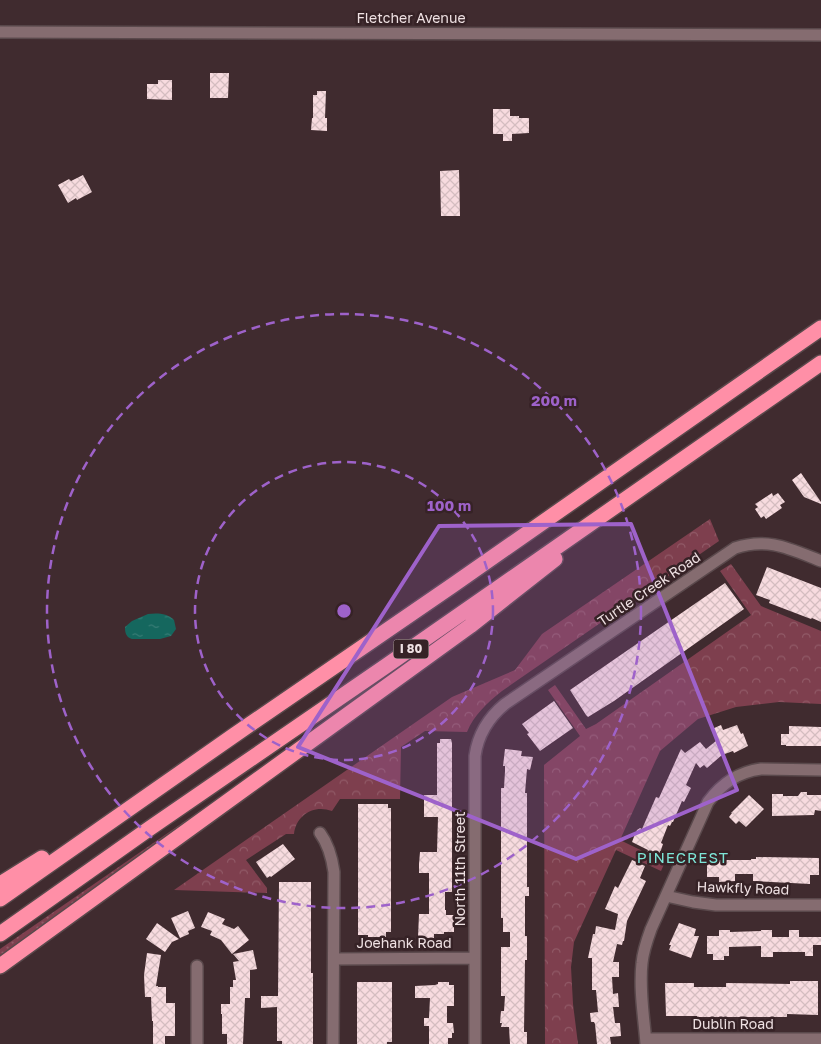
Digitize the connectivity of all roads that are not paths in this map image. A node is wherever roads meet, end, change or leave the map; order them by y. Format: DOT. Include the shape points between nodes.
graph roads {
  1 [pos="0,32"];
  2 [pos="821,35"];
  3 [pos="821,328"];
  4 [pos="821,363"];
  5 [pos="675,464"];
  6 [pos="821,561"];
  7 [pos="506,704"];
  8 [pos="821,770"];
  9 [pos="173,778"];
  10 [pos="320,833"];
  11 [pos="0,884"];
  12 [pos="666,896"];
  13 [pos="0,899"];
  14 [pos="821,905"];
  15 [pos="0,934"];
  16 [pos="334,958"];
  17 [pos="475,958"];
  18 [pos="0,966"];
  19 [pos="197,966"];
  20 [pos="821,1039"];
  21 [pos="646,1042"];
  22 [pos="197,1044"];
  23 [pos="333,1044"];
  24 [pos="475,1044"];
  1 -- 2 [label="street, Fletcher Avenue"];
  3 -- 9 [label="highway, I 80"];
  4 -- 5 [label="highway, I 80"];
  5 -- 15 [label="highway, I 80"];
  5 -- 18 [label="highway" via="470,626"];
  6 -- 7 [label="street, Turtle Creek Road" via="772,544 754,543 735,548"];
  7 -- 17 [label="street, North 11th Street" via="484,726 475,756"];
  8 -- 12 [label="street" via="761,769 731,778 708,802"];
  9 -- 11 [label="highway"];
  9 -- 13 [label="highway, I 80"];
  10 -- 16 [label="street" via="333,860"];
  12 -- 14 [label="street, Hawkfly Road" via="716,905"];
  12 -- 21 [label="street" via="651,929 642,962"];
  16 -- 17 [label="street, Joehank Road"];
  16 -- 23 [label="street"];
  17 -- 24 [label="street, North 11th Street"];
  19 -- 22 [label="street"];
  20 -- 21 [label="street, Dublin Road"];
}
